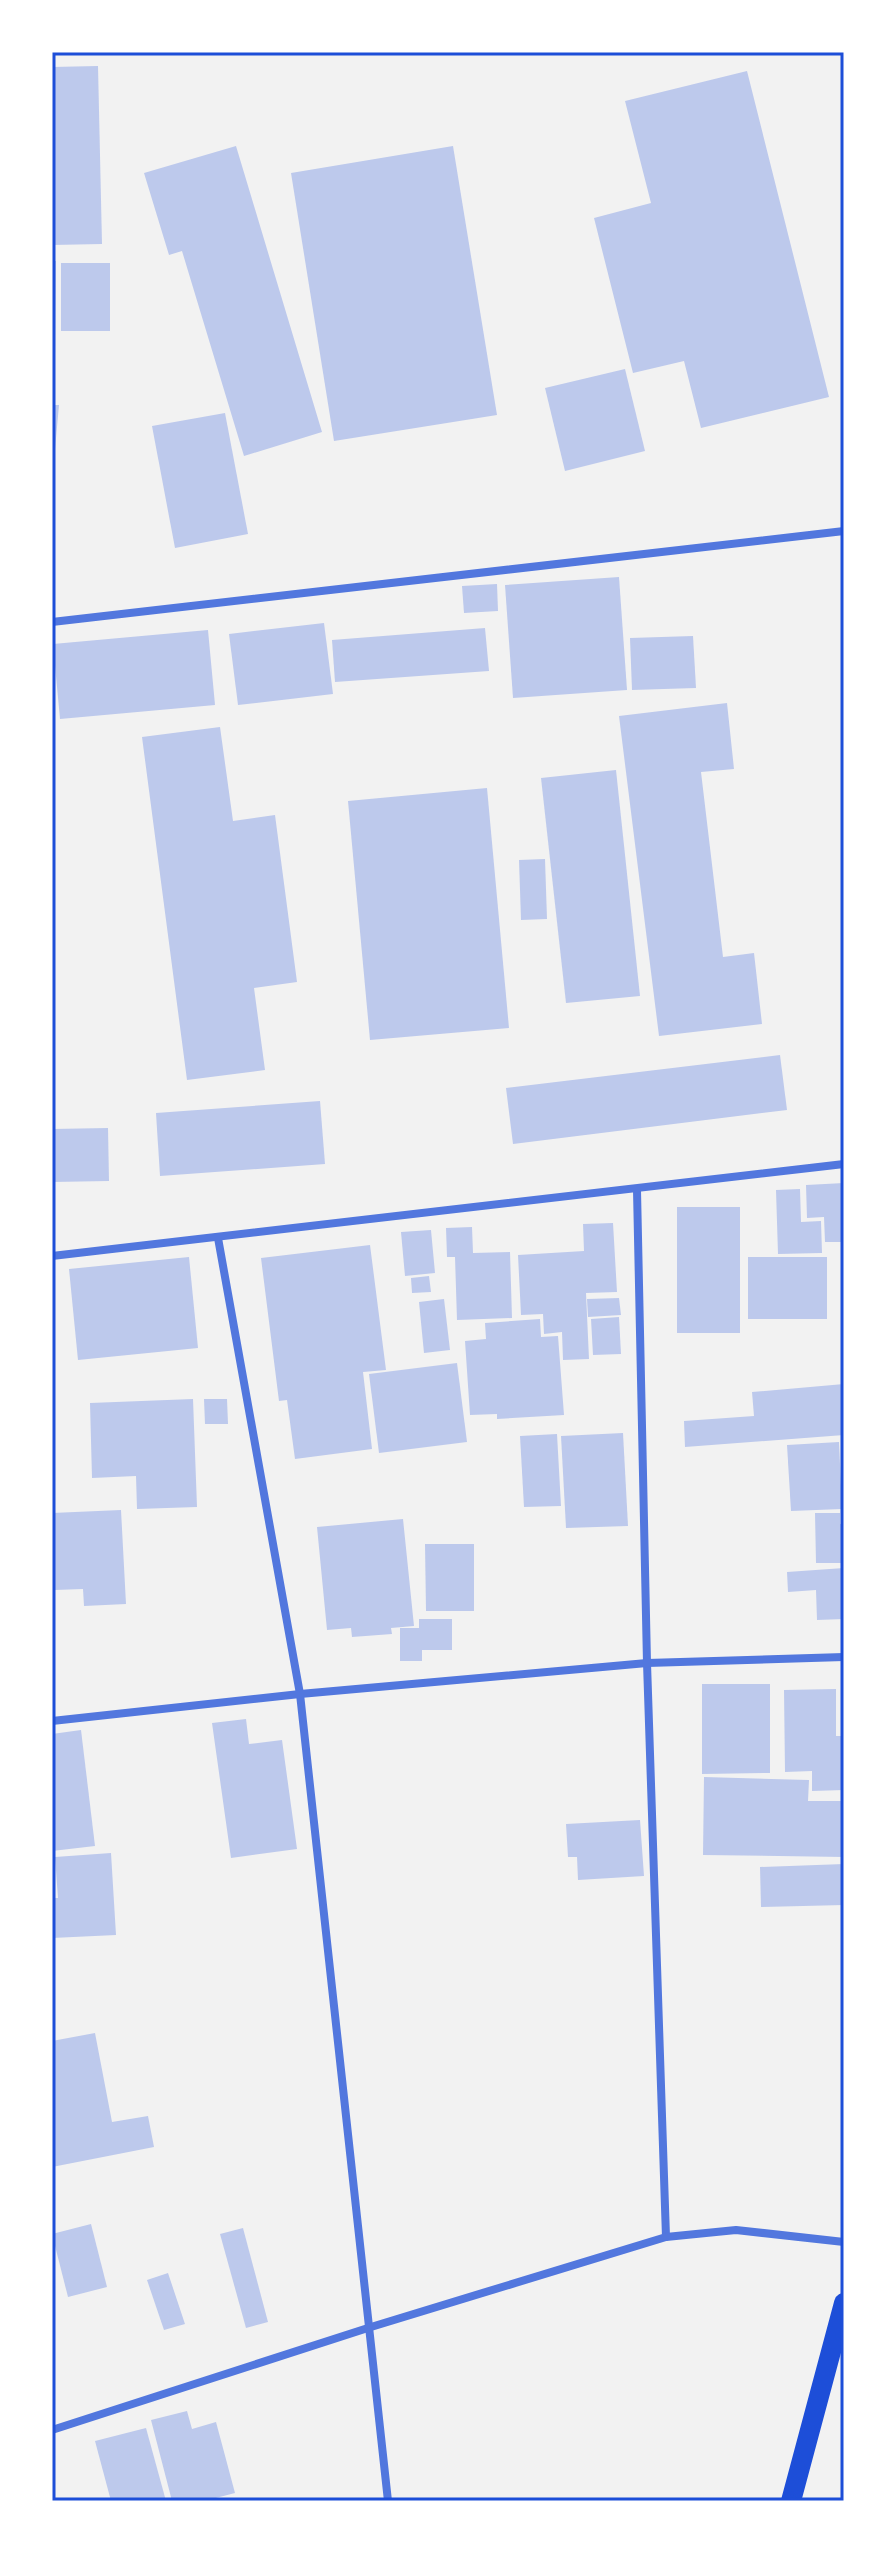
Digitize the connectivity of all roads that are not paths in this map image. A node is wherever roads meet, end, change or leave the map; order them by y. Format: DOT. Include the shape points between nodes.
graph roads {
  1 [pos="844,531"];
  2 [pos="52,622"];
  3 [pos="844,1164"];
  4 [pos="637,1190"];
  5 [pos="218,1238"];
  6 [pos="52,1256"];
  7 [pos="844,1657"];
  8 [pos="647,1663"];
  9 [pos="300,1694"];
  10 [pos="52,1721"];
  11 [pos="666,2237"];
  12 [pos="844,2242"];
  13 [pos="844,2303"];
  14 [pos="371,2327"];
  15 [pos="52,2430"];
  16 [pos="388,2501"];
  17 [pos="791,2501"];
  1 -- 2 [label="street"];
  3 -- 4 [label="street"];
  4 -- 5 [label="street"];
  4 -- 8 [label="street"];
  5 -- 6 [label="street"];
  5 -- 9 [label="street"];
  7 -- 8 [label="street"];
  8 -- 9 [label="street"];
  8 -- 11 [label="street"];
  9 -- 10 [label="street"];
  9 -- 14 [label="street"];
  11 -- 12 [label="street" via="736,2230"];
  11 -- 14 [label="street"];
  13 -- 17 [label="main road"];
  14 -- 15 [label="street"];
  14 -- 16 [label="street"];
}
